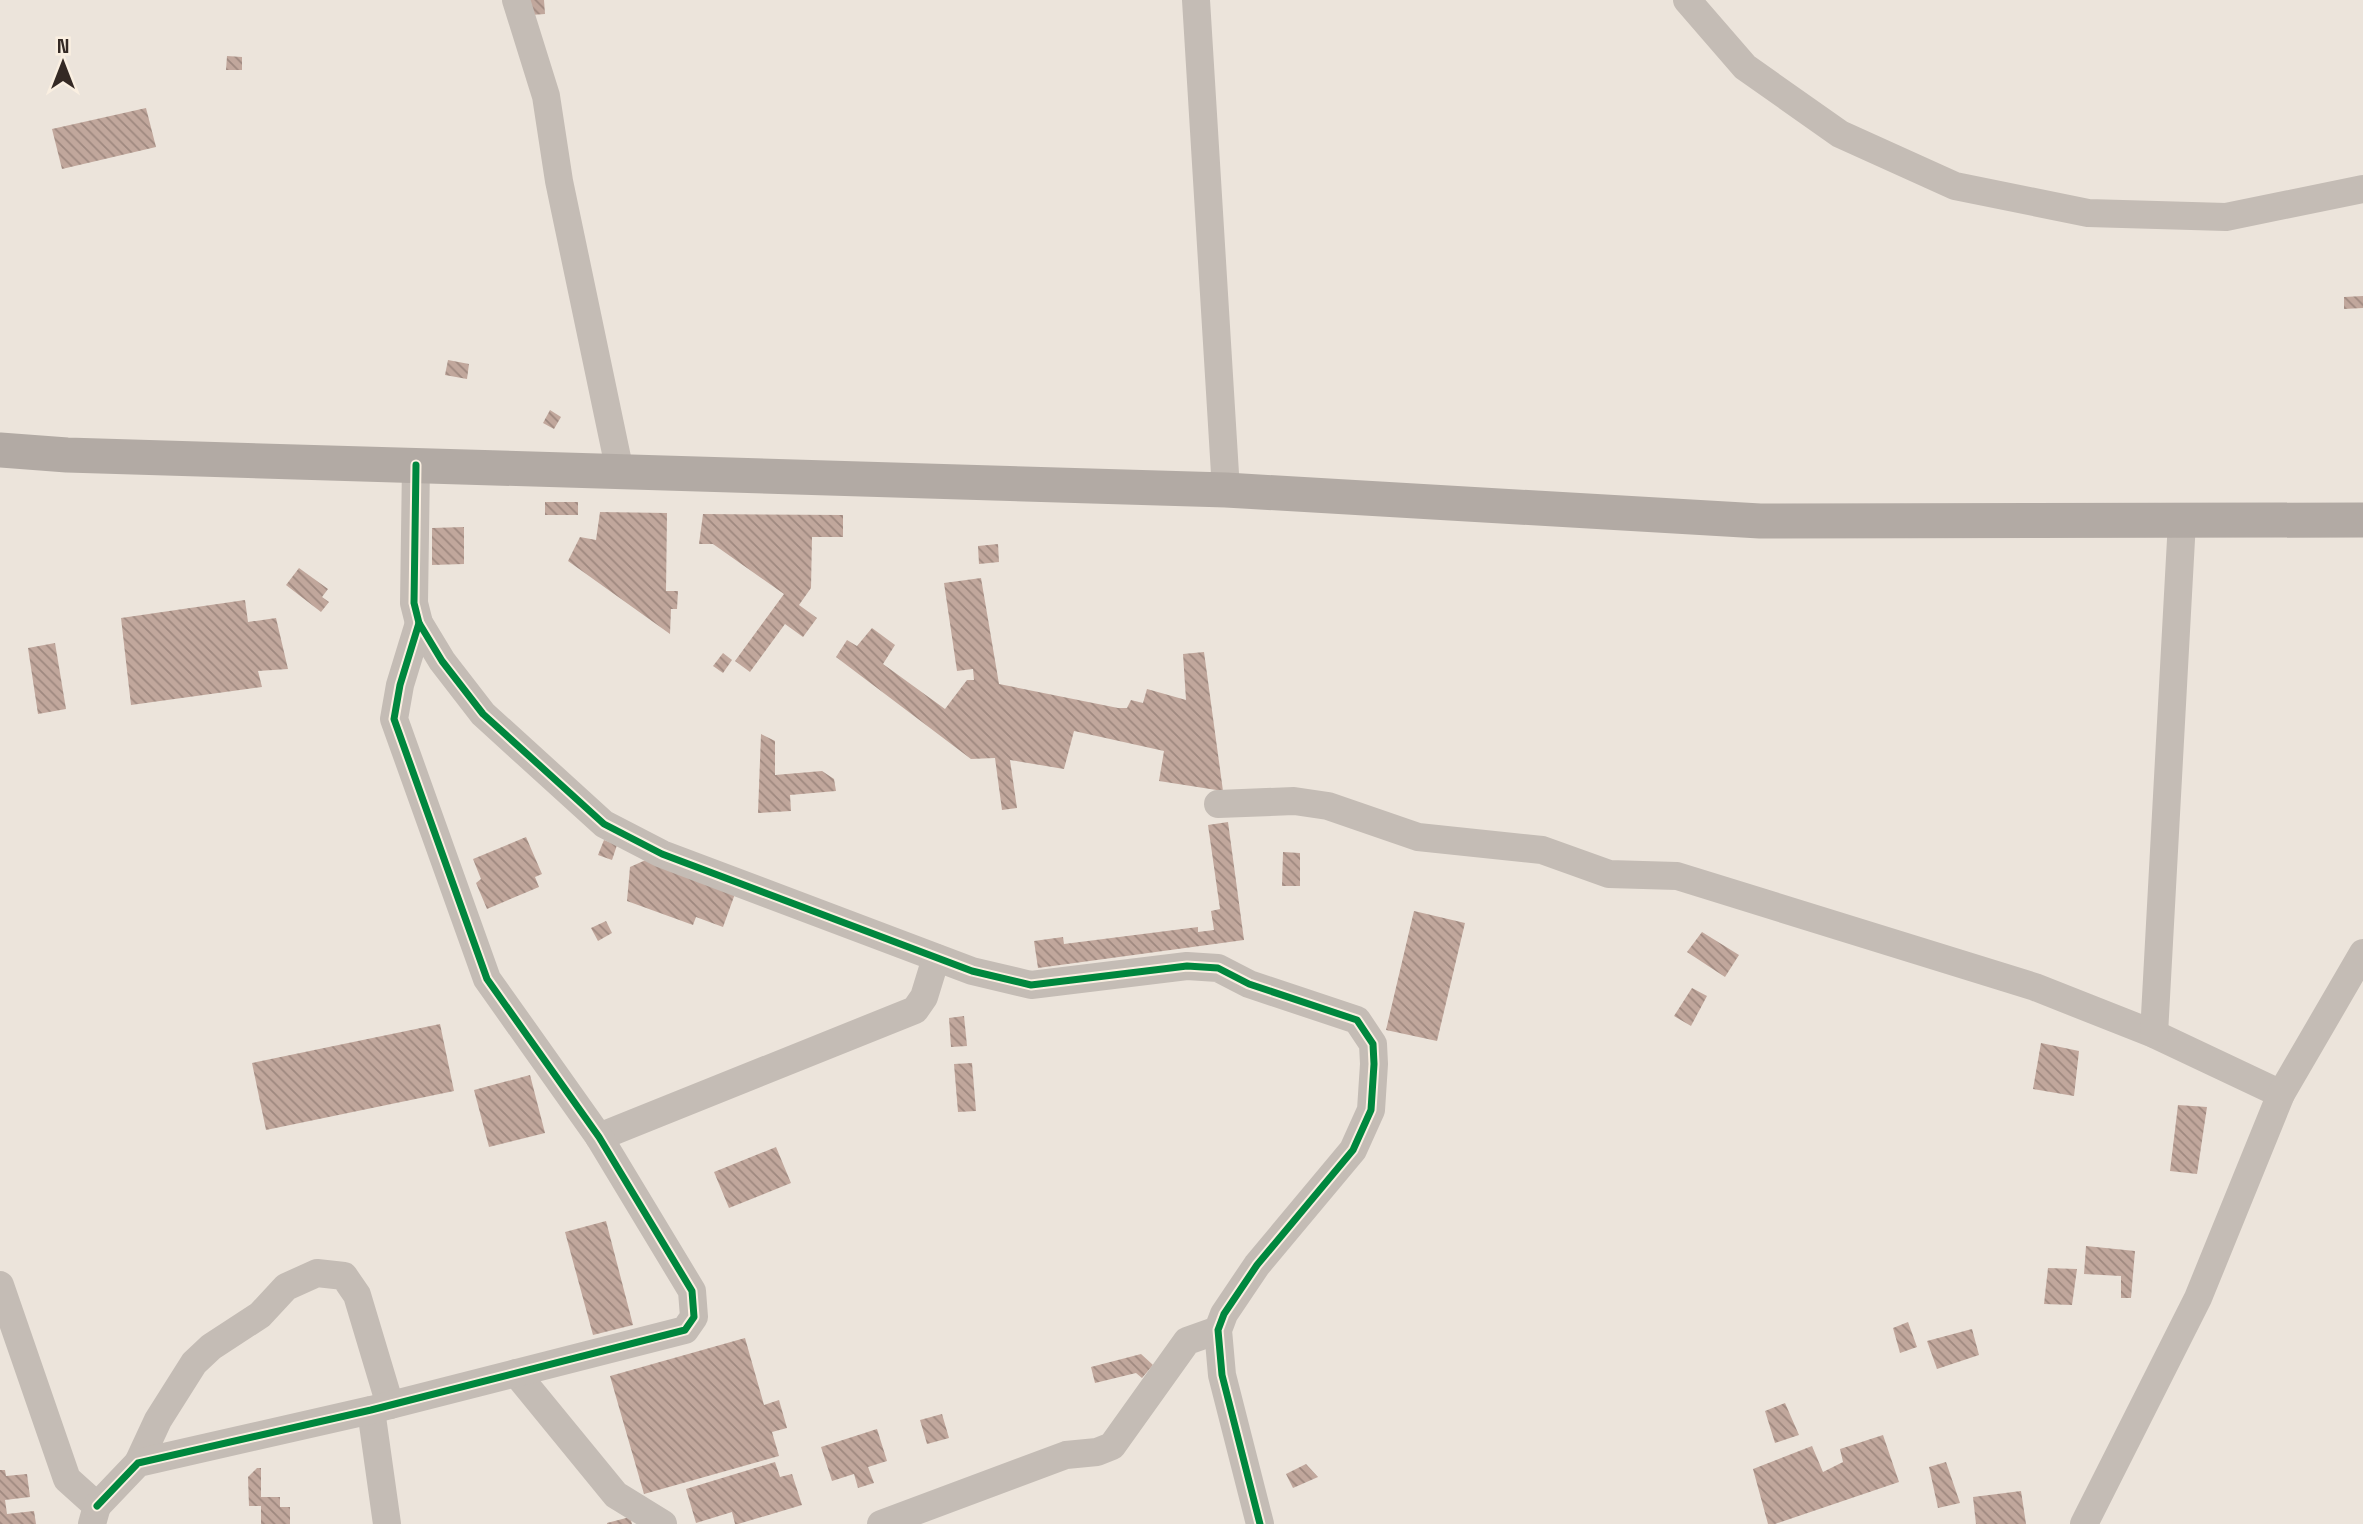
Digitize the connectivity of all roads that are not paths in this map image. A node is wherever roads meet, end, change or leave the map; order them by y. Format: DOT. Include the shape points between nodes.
graph roads {
  1 [pos="516,0"];
  2 [pos="1196,0"];
  3 [pos="1687,0"];
  4 [pos="2363,188"];
  5 [pos="0,450"];
  6 [pos="416,465"];
  7 [pos="620,472"];
  8 [pos="1226,490"];
  9 [pos="2363,520"];
  10 [pos="2182,521"];
  11 [pos="419,623"];
  12 [pos="1218,804"];
  13 [pos="2363,953"];
  14 [pos="936,958"];
  15 [pos="2350,995"];
  16 [pos="2154,1034"];
  17 [pos="2281,1094"];
  18 [pos="599,1137"];
  19 [pos="0,1285"];
  20 [pos="1218,1330"];
  21 [pos="516,1373"];
  22 [pos="381,1407"];
  23 [pos="138,1463"];
  24 [pos="95,1515"];
  25 [pos="387,1524"];
  26 [pos="663,1524"];
  27 [pos="881,1524"];
  28 [pos="1260,1524"];
  29 [pos="2084,1524"];
  1 -- 7 [label="street" via="546,96 559,181"];
  2 -- 8 [label="street"];
  3 -- 4 [label="street" via="1745,67 1840,134 1955,186 2088,213 2226,217"];
  5 -- 6 [label="main road"];
  6 -- 7 [label="main road"];
  6 -- 11 [label="street" via="414,603"];
  7 -- 8 [label="main road"];
  8 -- 10 [label="main road" via="1760,521"];
  9 -- 10 [label="main road"];
  10 -- 16 [label="street"];
  11 -- 14 [label="street" via="483,714 604,824 662,854"];
  11 -- 18 [label="street" via="394,719 486,979"];
  12 -- 16 [label="street" via="1294,801 1328,806 1418,837 1542,850 1609,874 1677,876 2035,987"];
  13 -- 15 [label="street"];
  14 -- 18 [label="street" via="925,997 915,1010"];
  14 -- 20 [label="street" via="1031,985 1186,966 1218,968 1249,984 1357,1020 1373,1044 1371,1110 1353,1150 1257,1265"];
  15 -- 17 [label="street"];
  16 -- 17 [label="street"];
  17 -- 29 [label="street" via="2198,1298"];
  18 -- 21 [label="street" via="692,1291 694,1317 685,1330"];
  19 -- 24 [label="street" via="67,1479"];
  20 -- 27 [label="street" via="1187,1341 1112,1446 1066,1455"];
  20 -- 28 [label="street" via="1222,1375"];
  21 -- 22 [label="street"];
  21 -- 26 [label="street" via="617,1494"];
  22 -- 23 [label="street"];
  22 -- 23 [label="street" via="357,1295 344,1276 317,1273 286,1287 260,1315 194,1363 158,1420"];
  22 -- 25 [label="street"];
  23 -- 24 [label="street"];
}
